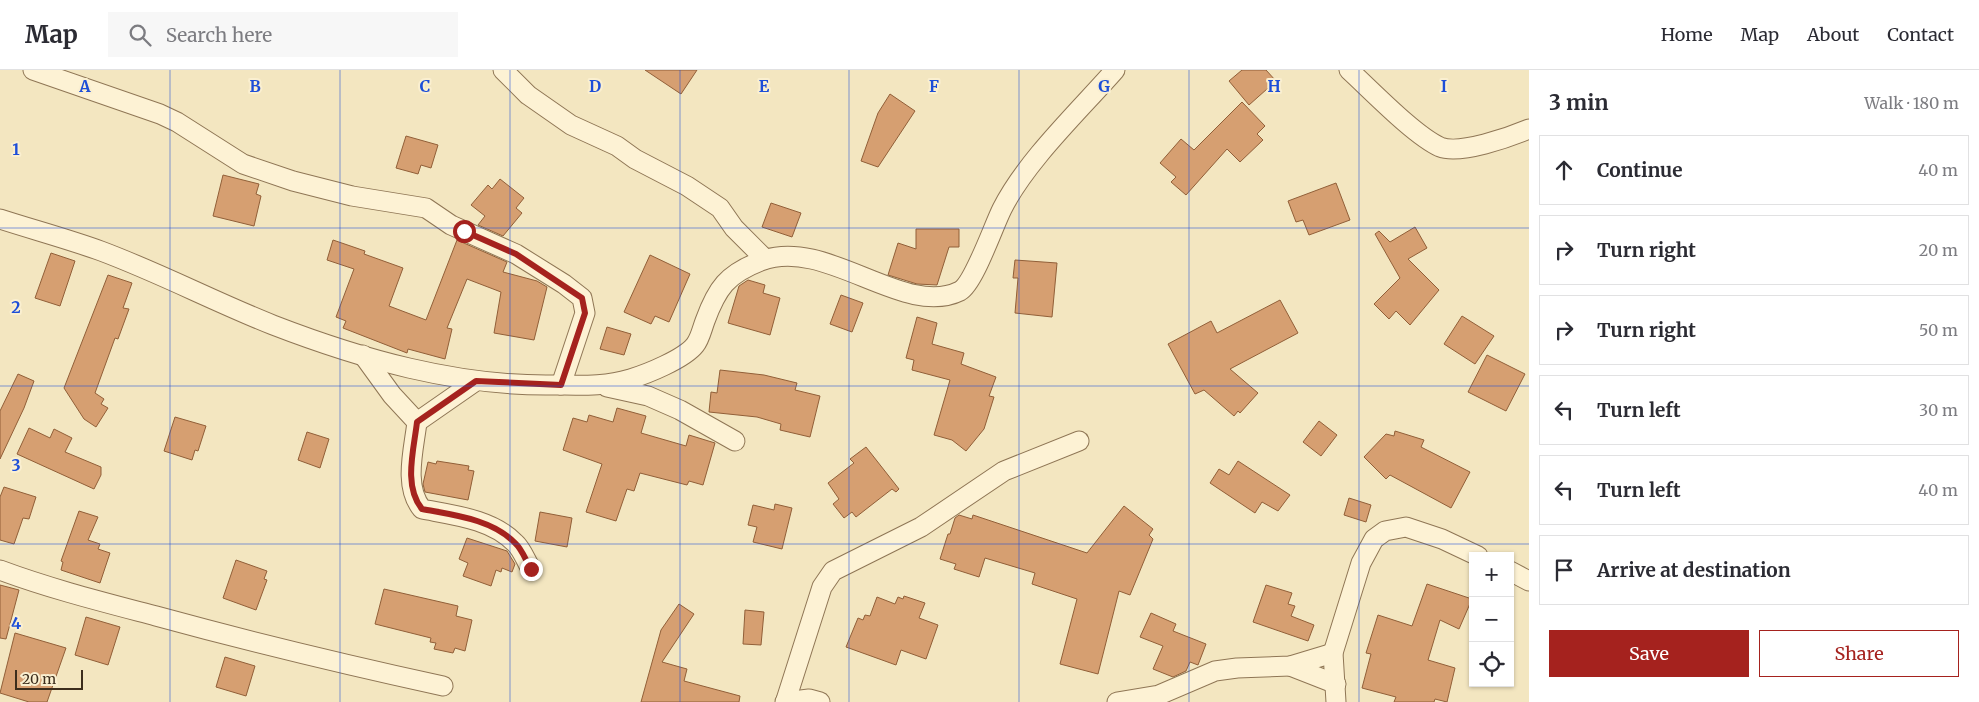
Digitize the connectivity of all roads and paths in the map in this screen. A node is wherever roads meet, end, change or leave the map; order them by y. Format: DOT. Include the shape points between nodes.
graph roads {
  1 [pos="33,70"];
  2 [pos="503,70"];
  3 [pos="1115,70"];
  4 [pos="1349,70"];
  5 [pos="1529,129"];
  6 [pos="0,219"];
  7 [pos="765,259"];
  8 [pos="363,355"];
  9 [pos="476,381"];
  10 [pos="561,385"];
  11 [pos="598,385"];
  12 [pos="417,422"];
  13 [pos="735,441"];
  14 [pos="1079,441"];
  15 [pos="1469,552"];
  16 [pos="531,569"];
  17 [pos="0,570"];
  18 [pos="1514,573"];
  19 [pos="1529,580"];
  20 [pos="1334,653"];
  21 [pos="1290,666"];
  22 [pos="443,686"];
  23 [pos="1336,693"];
  24 [pos="786,701"];
  25 [pos="820,702"];
  26 [pos="1117,702"];
  1 -- 10 [label="street" via="160,114 243,164 293,182 426,208 451,225 516,254 582,298 585,313"];
  2 -- 7 [label="street" via="528,95 571,125 617,146 720,208 734,228"];
  3 -- 7 [label="street" via="1012,190 972,279 960,290 941,295 904,292 810,258 790,255"];
  4 -- 5 [label="street" via="1416,130 1441,147 1461,149"];
  6 -- 8 [label="street" via="102,252 272,324"];
  7 -- 11 [label="street" via="739,271 716,293 696,344 683,356 630,379"];
  8 -- 9 [label="street"];
  8 -- 12 [label="street" via="392,395"];
  9 -- 10 [label="street"];
  9 -- 12 [label="street"];
  10 -- 11 [label="street"];
  11 -- 13 [label="street" via="648,396"];
  12 -- 16 [label="street" via="411,470 413,494 422,509 461,516 502,531 517,544"];
  14 -- 24 [label="street" via="1004,471 921,527 833,571 822,587"];
  15 -- 20 [label="street" via="1406,527 1385,531 1374,539 1361,563"];
  17 -- 22 [label="street" via="197,628"];
  18 -- 19 [label="street"];
  20 -- 21 [label="street"];
  20 -- 23 [label="street"];
  21 -- 23 [label="street"];
  21 -- 26 [label="street" via="1214,671 1159,695"];
  24 -- 25 [label="street" via="809,699"];
}
